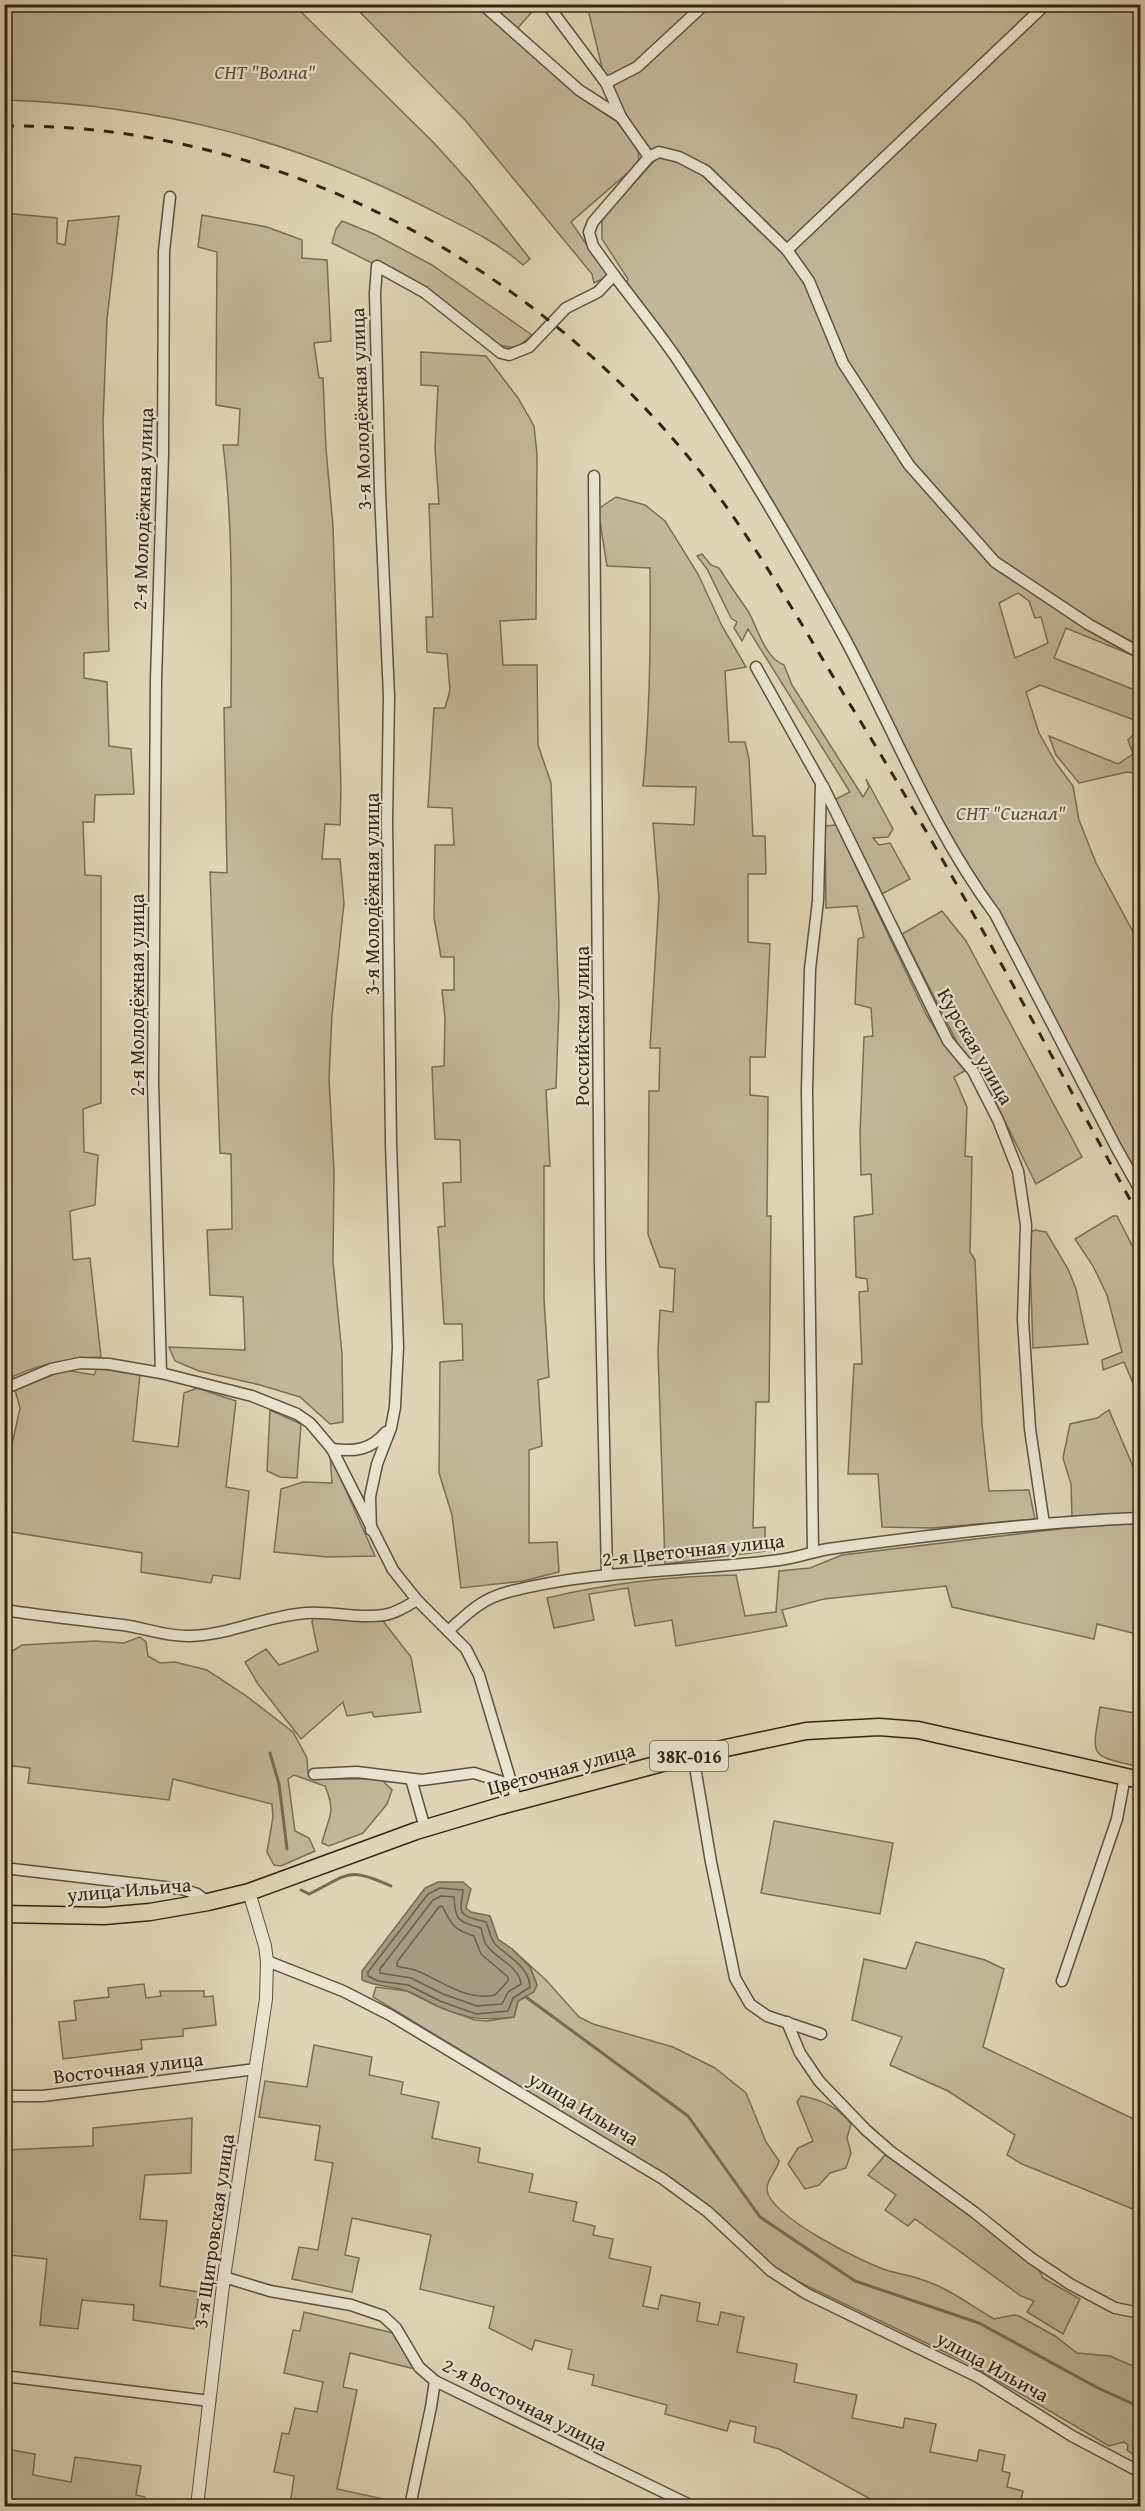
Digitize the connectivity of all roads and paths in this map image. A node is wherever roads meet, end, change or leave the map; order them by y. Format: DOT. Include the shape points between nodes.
graph roads {
  1 [pos="482,4"];
  2 [pos="547,4"];
  3 [pos="705,4"];
  4 [pos="1046,4"];
  5 [pos="606,83"];
  6 [pos="621,117"];
  7 [pos="650,157"];
  8 [pos="170,197"];
  9 [pos="787,250"];
  10 [pos="614,275"];
  11 [pos="594,476"];
  12 [pos="1140,653"];
  13 [pos="756,667"];
  14 [pos="821,783"];
  15 [pos="1140,1190"];
  16 [pos="161,1373"];
  17 [pos="4,1389"];
  18 [pos="391,1428"];
  19 [pos="332,1449"];
  20 [pos="1140,1518"];
  21 [pos="1044,1524"];
  22 [pos="371,1530"];
  23 [pos="813,1552"];
  24 [pos="607,1575"];
  25 [pos="417,1600"];
  26 [pos="4,1610"];
  27 [pos="448,1631"];
  28 [pos="693,1755"];
  29 [pos="314,1774"];
  30 [pos="1133,1778"];
  31 [pos="411,1779"];
  32 [pos="514,1793"];
  33 [pos="425,1828"];
  34 [pos="4,1868"];
  35 [pos="249,1892"];
  36 [pos="207,1902"];
  37 [pos="4,1914"];
  38 [pos="267,1961"];
  39 [pos="1062,1981"];
  40 [pos="787,2022"];
  41 [pos="821,2034"];
  42 [pos="256,2069"];
  43 [pos="4,2096"];
  44 [pos="224,2277"];
  45 [pos="1140,2313"];
  46 [pos="4,2376"];
  47 [pos="435,2381"];
  48 [pos="210,2402"];
  49 [pos="1140,2472"];
  50 [pos="197,2506"];
  51 [pos="410,2506"];
  52 [pos="692,2506"];
  1 -- 6 [label="street" via="579,90"];
  2 -- 5 [label="street"];
  3 -- 5 [label="street" via="637,67"];
  4 -- 9 [label="street"];
  5 -- 6 [label="street"];
  6 -- 7 [label="street"];
  7 -- 9 [label="street" via="659,152 706,171"];
  7 -- 10 [label="street" via="593,222 589,232 593,246"];
  8 -- 16 [label="street, 2-я Молодёжная улица" via="164,251 156,680 153,1082"];
  9 -- 12 [label="street" via="809,281 843,363 909,465 995,562 1088,624"];
  10 -- 15 [label="street" via="677,358 785,533 844,637 972,883 995,914"];
  10 -- 18 [label="street, 3-я Молодёжная улица" via="598,292 566,308 529,347 509,355 501,353 424,292 377,266 380,492 389,696 390,1051 398,1347"];
  11 -- 24 [label="street, Российская улица" via="600,1255"];
  13 -- 14 [label="street, Курская улица"];
  14 -- 21 [label="street, Курская улица" via="948,1041 973,1071 1018,1171 1026,1225 1023,1320 1030,1429"];
  14 -- 23 [label="street" via="807,1090"];
  16 -- 17 [label="street" via="80,1363 51,1369"];
  16 -- 19 [label="street" via="282,1407 310,1423"];
  18 -- 19 [label="street" via="377,1443 352,1451"];
  18 -- 22 [label="street, 3-я Молодёжная улица" via="370,1497"];
  19 -- 22 [label="street"];
  20 -- 21 [label="street, 2-я Цветочная улица"];
  21 -- 23 [label="street, 2-я Цветочная улица"];
  22 -- 25 [label="street" via="393,1570"];
  23 -- 24 [label="street, 2-я Цветочная улица" via="781,1560"];
  24 -- 27 [label="street, 2-я Цветочная улица" via="507,1592 478,1604"];
  25 -- 26 [label="street" via="382,1615 308,1613 271,1617 217,1634 189,1636"];
  25 -- 27 [label="street"];
  27 -- 32 [label="street" via="466,1650 479,1675"];
  28 -- 30 [label="main road, Цветочная улица / 38К-016" via="806,1731 879,1727 958,1737"];
  28 -- 32 [label="main road, Цветочная улица / 38К-016"];
  28 -- 40 [label="street" via="735,1978 750,2004 767,2016"];
  29 -- 31 [label="street" via="357,1772"];
  30 -- 39 [label="street"];
  31 -- 32 [label="street" via="474,1773"];
  31 -- 33 [label="street"];
  32 -- 33 [label="main road, Цветочная улица / 38К-016"];
  33 -- 35 [label="main road, Цветочная улица / 38К-016"];
  34 -- 36 [label="street" via="182,1889"];
  35 -- 36 [label="main road, улица Ильича"];
  35 -- 38 [label="street"];
  36 -- 37 [label="main road, улица Ильича" via="104,1916"];
  38 -- 42 [label="street, 3-я Щигровская улица"];
  38 -- 49 [label="street, улица Ильича" via="343,1991 390,2015 663,2179 708,2212 771,2271 807,2294 978,2377 1072,2436"];
  40 -- 41 [label="street"];
  40 -- 45 [label="street" via="800,2053 819,2080 890,2151 1070,2284 1115,2308"];
  42 -- 43 [label="street, Восточная улица" via="43,2096"];
  42 -- 44 [label="street, 3-я Щигровская улица"];
  44 -- 47 [label="street, 2-я Восточная улица" via="270,2291 351,2305 383,2316"];
  44 -- 48 [label="street, 3-я Щигровская улица"];
  46 -- 48 [label="street"];
  47 -- 51 [label="street"];
  47 -- 52 [label="street, 2-я Восточная улица"];
  48 -- 50 [label="street, 3-я Щигровская улица"];
}
